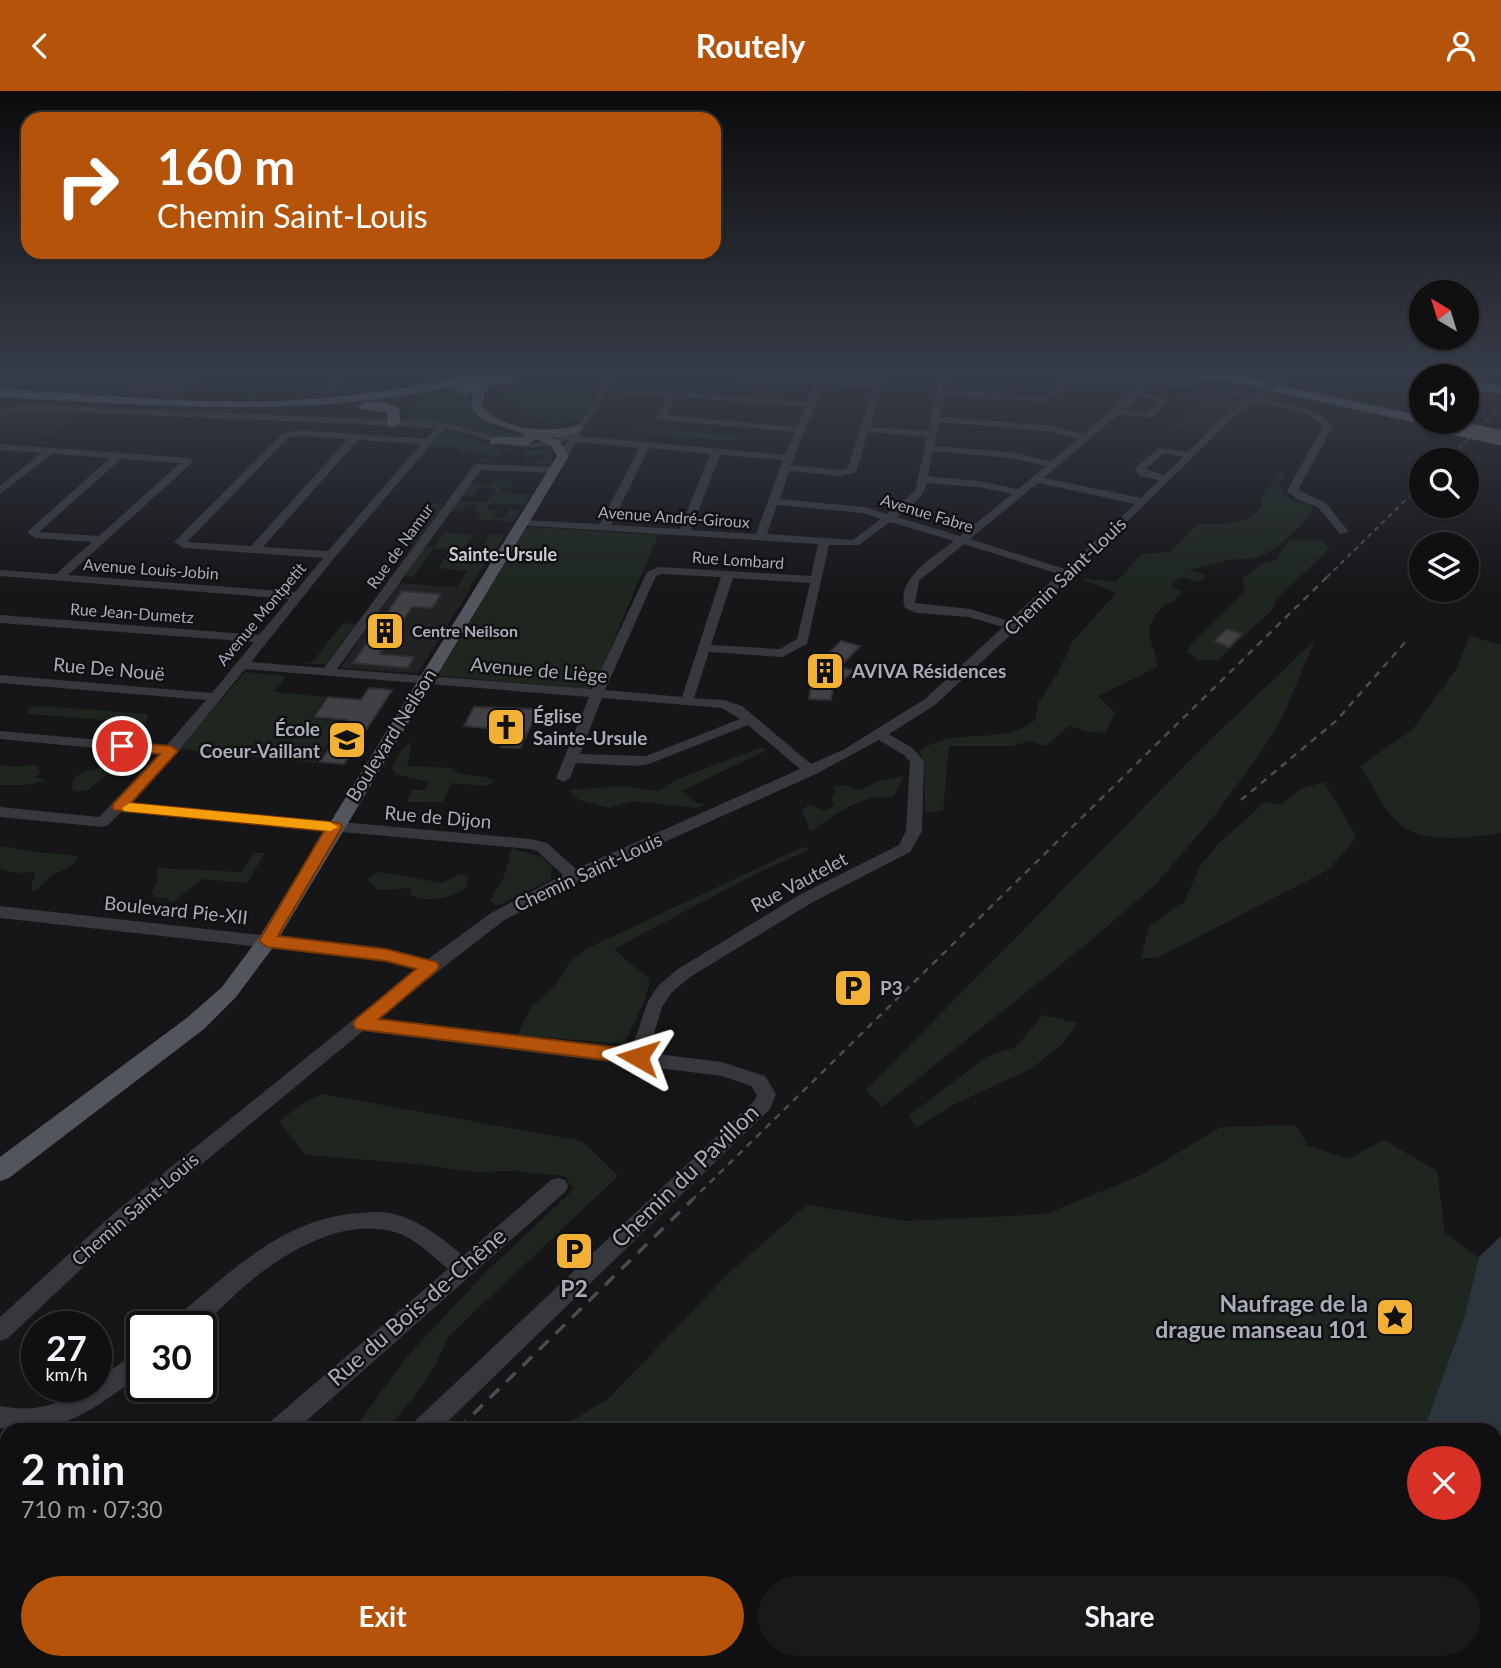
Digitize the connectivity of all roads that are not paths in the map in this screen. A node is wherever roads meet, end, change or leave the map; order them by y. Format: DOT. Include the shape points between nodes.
graph roads {
  1 [pos="275,446"];
  2 [pos="348,446"];
  3 [pos="425,446"];
  4 [pos="558,446"];
  5 [pos="569,446"];
  6 [pos="645,446"];
  7 [pos="794,446"];
  8 [pos="860,446"];
  9 [pos="1073,446"];
  10 [pos="1200,446"];
  11 [pos="1318,446"];
  12 [pos="0,447"];
  13 [pos="928,448"];
  14 [pos="51,450"];
  15 [pos="716,452"];
  16 [pos="120,455"];
  17 [pos="1191,455"];
  18 [pos="563,456"];
  19 [pos="787,463"];
  20 [pos="1051,464"];
  21 [pos="553,470"];
  22 [pos="922,479"];
  23 [pos="1035,479"];
  24 [pos="1167,479"];
  25 [pos="0,491"];
  26 [pos="1018,492"];
  27 [pos="775,502"];
  28 [pos="1143,502"];
  29 [pos="889,518"];
  30 [pos="521,523"];
  31 [pos="604,528"];
  32 [pos="684,533"];
  33 [pos="1344,533"];
  34 [pos="761,538"];
  35 [pos="101,539"];
  36 [pos="962,541"];
  37 [pos="824,543"];
  38 [pos="254,550"];
  39 [pos="331,555"];
  40 [pos="0,573"];
  41 [pos="1067,573"];
  42 [pos="728,575"];
  43 [pos="58,578"];
  44 [pos="816,580"];
  45 [pos="299,596"];
  46 [pos="6,620"];
  47 [pos="1013,626"];
  48 [pos="0,630"];
  49 [pos="262,639"];
  50 [pos="704,648"];
  51 [pos="241,665"];
  52 [pos="328,672"];
  53 [pos="0,679"];
  54 [pos="424,680"];
  55 [pos="597,694"];
  56 [pos="215,697"];
  57 [pos="687,700"];
  58 [pos="749,720"];
  59 [pos="881,734"];
  60 [pos="0,735"];
  61 [pos="171,751"];
  62 [pos="571,758"];
  63 [pos="811,771"];
  64 [pos="563,778"];
  65 [pos="120,807"];
  66 [pos="0,812"];
  67 [pos="334,827"];
  68 [pos="574,876"];
  69 [pos="0,912"];
  70 [pos="267,941"];
  71 [pos="430,966"];
  72 [pos="362,1024"];
  73 [pos="638,1057"];
  74 [pos="0,1171"];
  75 [pos="558,1186"];
  76 [pos="462,1268"];
  77 [pos="201,1311"];
  78 [pos="0,1331"];
  79 [pos="126,1372"];
  80 [pos="0,1417"];
  81 [pos="286,1423"];
  82 [pos="429,1423"];
  1 -- 38 [label="street" via="180,542"];
  2 -- 38 [label="street"];
  3 -- 39 [label="street, Avenue Montpetit"];
  4 -- 18 [label="main road"];
  5 -- 18 [label="street, Boulevard Neilson"];
  6 -- 15 [label="street"];
  6 -- 31 [label="street"];
  7 -- 19 [label="street"];
  8 -- 19 [label="street" via="848,472"];
  9 -- 20 [label="street"];
  10 -- 17 [label="street, Chemin Saint-Louis"];
  11 -- 33 [label="street" via="1292,491 1322,505"];
  12 -- 14 [label="street"];
  13 -- 20 [label="street" via="1010,455"];
  13 -- 22 [label="street"];
  14 -- 16 [label="street"];
  14 -- 25 [label="street"];
  15 -- 19 [label="street"];
  15 -- 32 [label="street"];
  16 -- 35 [label="street" via="32,532"];
  16 -- 35 [label="street" via="189,461"];
  17 -- 24 [label="street, Chemin Saint-Louis"];
  17 -- 24 [label="street" via="1162,450 1140,469"];
  18 -- 21 [label="main road, Boulevard Neilson"];
  19 -- 27 [label="street"];
  20 -- 23 [label="street"];
  21 -- 30 [label="main road, Boulevard Neilson"];
  21 -- 52 [label="street, Rue de Namur" via="478,467"];
  22 -- 26 [label="street"];
  22 -- 29 [label="street, Avenue André-Giroux" via="915,498"];
  23 -- 26 [label="street"];
  23 -- 28 [label="street"];
  24 -- 28 [label="street, Chemin Saint-Louis"];
  26 -- 36 [label="street"];
  27 -- 29 [label="street, Avenue Fabre" via="857,509"];
  27 -- 34 [label="street"];
  28 -- 41 [label="street, Chemin Saint-Louis"];
  29 -- 36 [label="street, Avenue Fabre"];
  29 -- 37 [label="street, Avenue André-Giroux" via="855,543"];
  30 -- 31 [label="street, Avenue André-Giroux"];
  30 -- 54 [label="main road, Boulevard Neilson"];
  31 -- 32 [label="street, Avenue André-Giroux"];
  32 -- 34 [label="street, Avenue André-Giroux"];
  34 -- 37 [label="street, Avenue André-Giroux"];
  35 -- 43 [label="street"];
  36 -- 41 [label="street, Avenue Fabre"];
  36 -- 47 [label="street" via="914,580 909,605 971,613"];
  37 -- 44 [label="street"];
  38 -- 39 [label="street"];
  39 -- 45 [label="street, Avenue Montpetit"];
  40 -- 43 [label="street, Avenue Louis-Jobin"];
  41 -- 47 [label="street, Chemin Saint-Louis"];
  42 -- 44 [label="street, Rue Lombard"];
  42 -- 50 [label="street"];
  42 -- 55 [label="street, Rue Lombard" via="651,574"];
  43 -- 45 [label="street, Avenue Louis-Jobin"];
  44 -- 50 [label="street" via="803,641 797,645 782,653"];
  45 -- 49 [label="street, Avenue Montpetit"];
  46 -- 48 [label="street"];
  46 -- 49 [label="street, Rue Jean-Dumetz"];
  47 -- 59 [label="street, Chemin Saint-Louis" via="949,686"];
  49 -- 51 [label="street, Avenue Montpetit"];
  50 -- 57 [label="street"];
  51 -- 52 [label="street, Avenue de Liège"];
  51 -- 56 [label="street, Avenue Montpetit"];
  52 -- 54 [label="street, Avenue de Liège"];
  53 -- 56 [label="street, Rue De Nouë"];
  54 -- 55 [label="street, Avenue de Liège"];
  54 -- 67 [label="main road, Boulevard Neilson"];
  55 -- 57 [label="street, Avenue de Liège"];
  55 -- 62 [label="street"];
  56 -- 61 [label="street, Avenue Montpetit"];
  57 -- 58 [label="street, Avenue de Liège" via="730,706"];
  58 -- 62 [label="street" via="649,760"];
  58 -- 63 [label="street, Avenue de Liège"];
  59 -- 63 [label="street, Chemin Saint-Louis"];
  59 -- 73 [label="street, Rue Vautelet" via="909,751 917,762 914,831 905,848 807,898 684,973 653,1006"];
  60 -- 61 [label="street"];
  61 -- 65 [label="street, Avenue Montpetit"];
  62 -- 64 [label="street"];
  63 -- 68 [label="street, Chemin Saint-Louis"];
  65 -- 66 [label="street, Avenue Montpetit" via="103,822"];
  65 -- 67 [label="street, Rue de Dijon"];
  67 -- 68 [label="street, Rue de Dijon" via="530,844 542,847"];
  67 -- 70 [label="main road, Boulevard Neilson"];
  68 -- 71 [label="street, Chemin Saint-Louis" via="515,905"];
  69 -- 70 [label="street, Boulevard Pie-XII"];
  70 -- 71 [label="street, Boulevard Pie-XII" via="386,955"];
  70 -- 74 [label="main road, Boulevard Neilson" via="229,992 196,1023"];
  71 -- 72 [label="street, Chemin Saint-Louis"];
  72 -- 73 [label="street, Chemin du Pavillon"];
  72 -- 78 [label="street, Chemin Saint-Louis" via="131,1211"];
  73 -- 82 [label="street, Chemin du Pavillon" via="737,1072 758,1081 767,1094 763,1104"];
  75 -- 76 [label="street, Rue du Bois-de-Chêne"];
  76 -- 77 [label="street" via="422,1236 395,1223 338,1222 284,1243"];
  76 -- 81 [label="street, Rue du Bois-de-Chêne"];
  79 -- 80 [label="street" via="104,1389 30,1422"];
}
